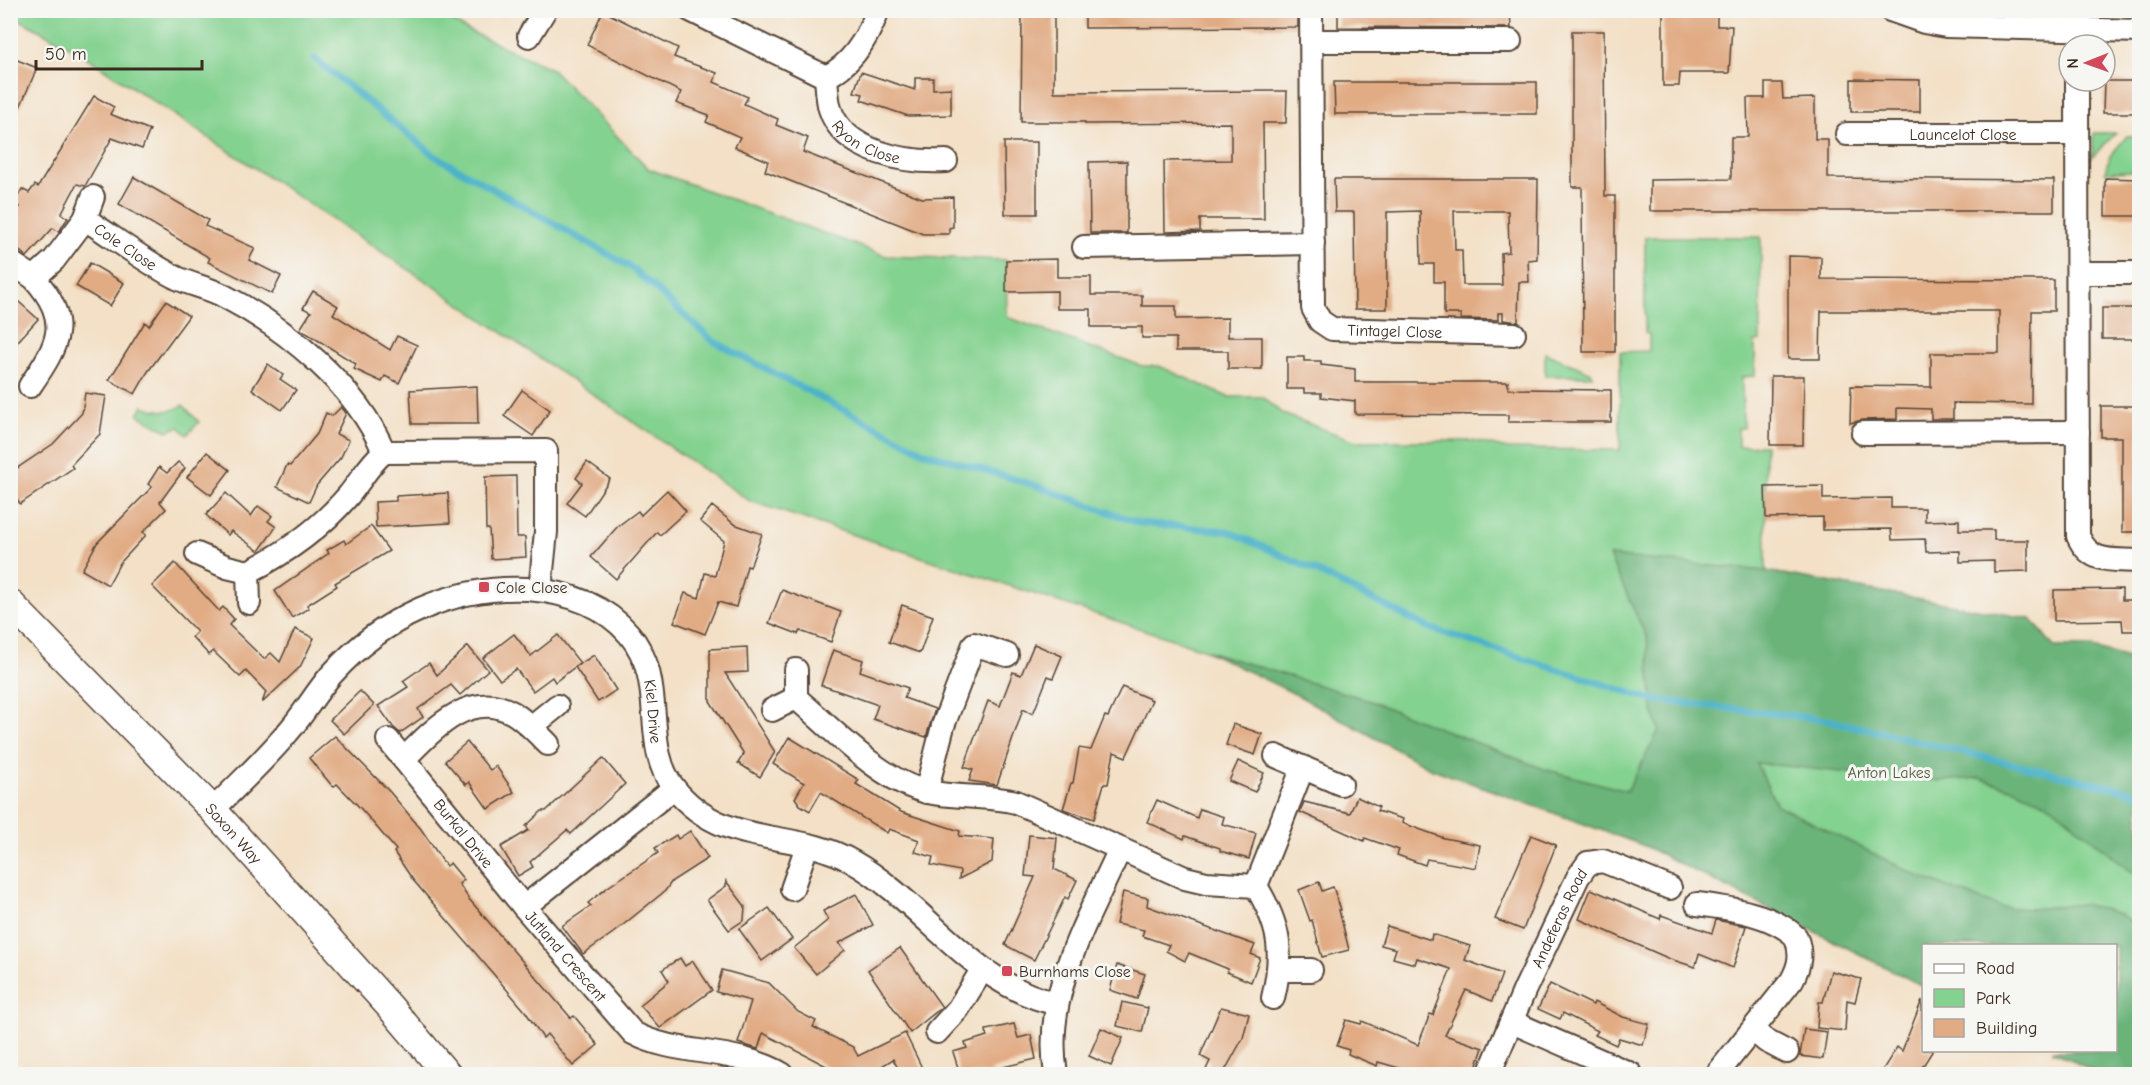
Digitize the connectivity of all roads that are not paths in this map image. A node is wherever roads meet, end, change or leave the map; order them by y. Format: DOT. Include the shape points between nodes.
graph roads {
  1 [pos="545,10"];
  2 [pos="690,10"];
  3 [pos="878,10"];
  4 [pos="1311,10"];
  5 [pos="1890,10"];
  6 [pos="2130,24"];
  7 [pos="2093,33"];
  8 [pos="2057,35"];
  9 [pos="529,36"];
  10 [pos="1510,41"];
  11 [pos="1311,42"];
  12 [pos="826,77"];
  13 [pos="2077,93"];
  14 [pos="1847,134"];
  15 [pos="2077,134"];
  16 [pos="946,161"];
  17 [pos="93,196"];
  18 [pos="85,219"];
  19 [pos="1313,243"];
  20 [pos="1084,247"];
  21 [pos="10,262"];
  22 [pos="2078,273"];
  23 [pos="2139,273"];
  24 [pos="34,278"];
  25 [pos="1514,334"];
  26 [pos="30,386"];
  27 [pos="2078,432"];
  28 [pos="1863,433"];
  29 [pos="384,452"];
  30 [pos="197,554"];
  31 [pos="2139,561"];
  32 [pos="248,573"];
  33 [pos="540,590"];
  34 [pos="10,603"];
  35 [pos="249,603"];
  36 [pos="1007,655"];
  37 [pos="796,670"];
  38 [pos="796,698"];
  39 [pos="557,706"];
  40 [pos="772,710"];
  41 [pos="531,727"];
  42 [pos="388,740"];
  43 [pos="548,744"];
  44 [pos="1276,756"];
  45 [pos="404,759"];
  46 [pos="1303,767"];
  47 [pos="1341,784"];
  48 [pos="674,788"];
  49 [pos="926,792"];
  50 [pos="213,810"];
  51 [pos="807,846"];
  52 [pos="1120,849"];
  53 [pos="1256,886"];
  54 [pos="1670,888"];
  55 [pos="792,889"];
  56 [pos="1697,904"];
  57 [pos="524,907"];
  58 [pos="982,970"];
  59 [pos="1280,970"];
  60 [pos="1311,970"];
  61 [pos="1273,998"];
  62 [pos="1055,1003"];
  63 [pos="1512,1022"];
  64 [pos="1754,1031"];
  65 [pos="937,1032"];
  66 [pos="1787,1052"];
  67 [pos="447,1074"];
  68 [pos="782,1074"];
  69 [pos="1056,1074"];
  70 [pos="1489,1074"];
  71 [pos="1631,1074"];
  72 [pos="1717,1074"];
  1 -- 9 [label="street"];
  2 -- 12 [label="street"];
  3 -- 12 [label="street" via="863,45"];
  4 -- 11 [label="street, Tintagel Close"];
  5 -- 8 [label="street" via="1946,26"];
  6 -- 7 [label="street"];
  10 -- 11 [label="street"];
  11 -- 19 [label="street, Tintagel Close"];
  12 -- 16 [label="street, Ryon Close" via="830,109 840,127 856,140 903,160"];
  13 -- 15 [label="street"];
  14 -- 15 [label="street, Launcelot Close"];
  15 -- 22 [label="street"];
  17 -- 18 [label="street, Cole Close"];
  18 -- 24 [label="street, Cole Close" via="54,260"];
  18 -- 29 [label="street, Cole Close" via="176,277 221,294 269,324 325,369 357,402"];
  19 -- 20 [label="street"];
  19 -- 25 [label="street, Tintagel Close" via="1313,308 1332,329"];
  21 -- 24 [label="street"];
  22 -- 23 [label="street"];
  22 -- 27 [label="street"];
  24 -- 26 [label="street" via="52,304 58,330 52,355"];
  27 -- 28 [label="street"];
  27 -- 31 [label="street" via="2078,536 2083,547 2099,559"];
  29 -- 32 [label="street" via="315,530"];
  29 -- 33 [label="street" via="546,451 546,532"];
  30 -- 32 [label="street"];
  32 -- 35 [label="street"];
  33 -- 48 [label="street, Kiel Drive" via="600,609 635,643 653,688 658,750"];
  33 -- 50 [label="street, Kiel Drive" via="470,592 423,608 386,627 331,675 286,735"];
  34 -- 50 [label="street, Saxon Way"];
  36 -- 49 [label="street" via="974,644 943,726"];
  37 -- 38 [label="street"];
  38 -- 40 [label="street"];
  38 -- 49 [label="street" via="879,767"];
  39 -- 41 [label="street"];
  41 -- 43 [label="street"];
  41 -- 45 [label="street" via="502,707 475,706 433,730"];
  42 -- 45 [label="street, Burkal Drive"];
  44 -- 46 [label="street"];
  45 -- 57 [label="street, Burkal Drive"];
  46 -- 47 [label="street"];
  46 -- 53 [label="street"];
  48 -- 51 [label="street, Kiel Drive" via="716,824"];
  48 -- 57 [label="street, Jutland Crescent"];
  49 -- 52 [label="street" via="1016,802"];
  50 -- 67 [label="street, Saxon Way"];
  51 -- 55 [label="street"];
  51 -- 58 [label="street, Kiel Drive" via="867,870"];
  52 -- 53 [label="street" via="1185,878"];
  52 -- 62 [label="street"];
  53 -- 59 [label="street" via="1276,926"];
  54 -- 63 [label="street, Andeferas Road" via="1603,861 1588,863"];
  56 -- 64 [label="street" via="1746,913 1796,937 1799,967"];
  57 -- 68 [label="street, Jutland Crescent" via="633,1033 656,1042 753,1061"];
  58 -- 62 [label="street, Kiel Drive"];
  58 -- 65 [label="street" via="958,1009"];
  59 -- 60 [label="street"];
  59 -- 61 [label="street"];
  62 -- 69 [label="street"];
  63 -- 70 [label="street, Andeferas Road"];
  63 -- 71 [label="street"];
  64 -- 66 [label="street"];
  64 -- 72 [label="street"];
}
